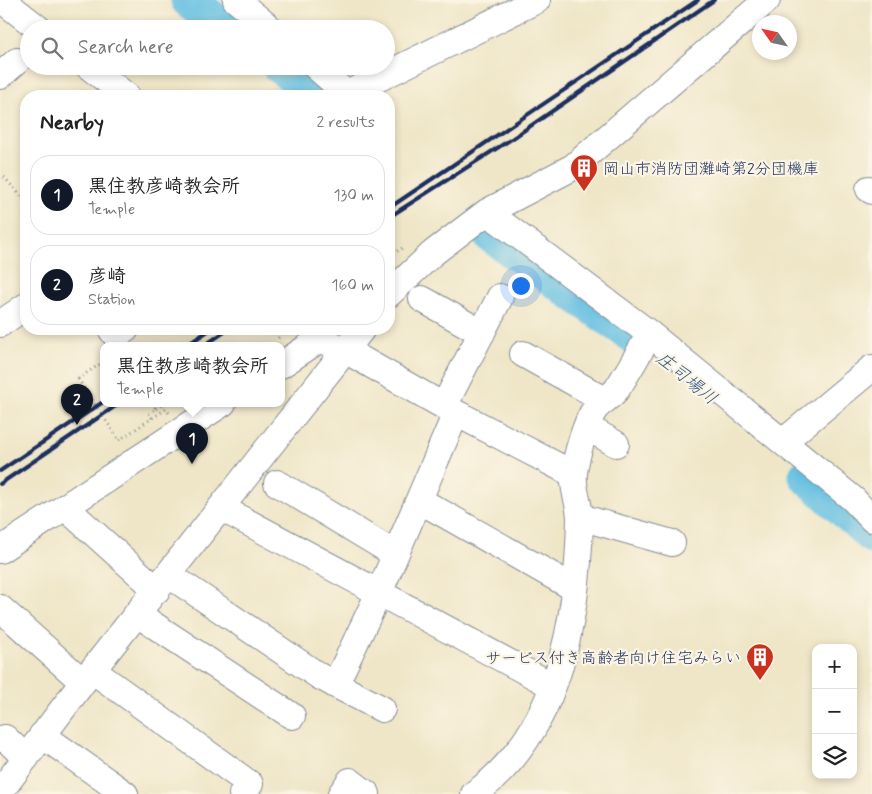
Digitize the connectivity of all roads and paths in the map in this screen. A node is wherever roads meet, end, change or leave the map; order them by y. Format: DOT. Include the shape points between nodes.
graph roads {
  1 [pos="2,0"];
  2 [pos="236,0"];
  3 [pos="537,0"];
  4 [pos="767,0"];
  5 [pos="28,20"];
  6 [pos="260,20"];
  7 [pos="395,70"];
  8 [pos="99,75"];
  9 [pos="324,75"];
  10 [pos="385,75"];
  11 [pos="118,90"];
  12 [pos="340,90"];
  13 [pos="355,90"];
  14 [pos="4,177"];
  15 [pos="20,195"];
  16 [pos="487,212"];
  17 [pos="395,288"];
  18 [pos="500,297"];
  19 [pos="422,299"];
  20 [pos="20,310"];
  21 [pos="0,324"];
  22 [pos="482,333"];
  23 [pos="650,334"];
  24 [pos="357,335"];
  25 [pos="345,350"];
  26 [pos="523,354"];
  27 [pos="285,362"];
  28 [pos="100,364"];
  29 [pos="872,368"];
  30 [pos="605,400"];
  31 [pos="159,407"];
  32 [pos="217,407"];
  33 [pos="156,409"];
  34 [pos="166,409"];
  35 [pos="450,410"];
  36 [pos="152,418"];
  37 [pos="587,426"];
  38 [pos="784,441"];
  39 [pos="616,444"];
  40 [pos="573,474"];
  41 [pos="277,483"];
  42 [pos="419,500"];
  43 [pos="65,507"];
  44 [pos="221,508"];
  45 [pos="580,517"];
  46 [pos="872,520"];
  47 [pos="672,543"];
  48 [pos="0,550"];
  49 [pos="395,554"];
  50 [pos="163,582"];
  51 [pos="574,588"];
  52 [pos="379,592"];
  53 [pos="0,608"];
  54 [pos="137,614"];
  55 [pos="88,676"];
  56 [pos="335,685"];
  57 [pos="553,686"];
  58 [pos="382,709"];
  59 [pos="292,716"];
  60 [pos="42,735"];
  61 [pos="0,738"];
  62 [pos="26,758"];
  63 [pos="484,791"];
  64 [pos="0,792"];
  65 [pos="125,794"];
  66 [pos="242,794"];
  67 [pos="341,794"];
  68 [pos="367,794"];
  1 -- 5 [label="street"];
  2 -- 6 [label="street"];
  3 -- 7 [label="street"];
  4 -- 16 [label="street" via="573,166"];
  8 -- 11 [label="street"];
  9 -- 12 [label="street"];
  10 -- 13 [label="street"];
  14 -- 15 [label="path"];
  16 -- 17 [label="street" via="433,253"];
  16 -- 23 [label="street"];
  18 -- 22 [label="street"];
  19 -- 22 [label="street"];
  20 -- 21 [label="street"];
  22 -- 35 [label="street"];
  23 -- 30 [label="street" via="616,390"];
  23 -- 38 [label="street"];
  24 -- 25 [label="street"];
  25 -- 27 [label="street" via="320,339"];
  25 -- 35 [label="street"];
  25 -- 44 [label="street"];
  26 -- 30 [label="street"];
  28 -- 36 [label="path, bridge" via="78,380 119,440"];
  29 -- 38 [label="street"];
  30 -- 37 [label="street" via="595,410"];
  31 -- 33 [label="path"];
  32 -- 43 [label="street"];
  33 -- 36 [label="path" via="149,414"];
  34 -- 36 [label="path"];
  35 -- 40 [label="street"];
  35 -- 42 [label="street"];
  37 -- 39 [label="street"];
  37 -- 40 [label="street"];
  38 -- 46 [label="street" via="853,499"];
  40 -- 45 [label="street"];
  41 -- 49 [label="street"];
  42 -- 49 [label="street"];
  42 -- 51 [label="street"];
  43 -- 48 [label="street"];
  43 -- 50 [label="street"];
  44 -- 50 [label="street"];
  44 -- 52 [label="street"];
  45 -- 47 [label="street"];
  45 -- 51 [label="street"];
  49 -- 52 [label="street"];
  50 -- 54 [label="street"];
  50 -- 56 [label="street"];
  51 -- 57 [label="street" via="565,653"];
  52 -- 56 [label="street"];
  52 -- 57 [label="street"];
  53 -- 55 [label="street"];
  54 -- 55 [label="street"];
  54 -- 59 [label="street"];
  55 -- 60 [label="street"];
  55 -- 66 [label="street" via="250,784"];
  56 -- 58 [label="street"];
  57 -- 63 [label="street" via="526,742"];
  60 -- 62 [label="street"];
  60 -- 65 [label="street"];
  61 -- 62 [label="street" via="5,738"];
  62 -- 64 [label="street"];
  67 -- 68 [label="street" via="350,781"];
}
